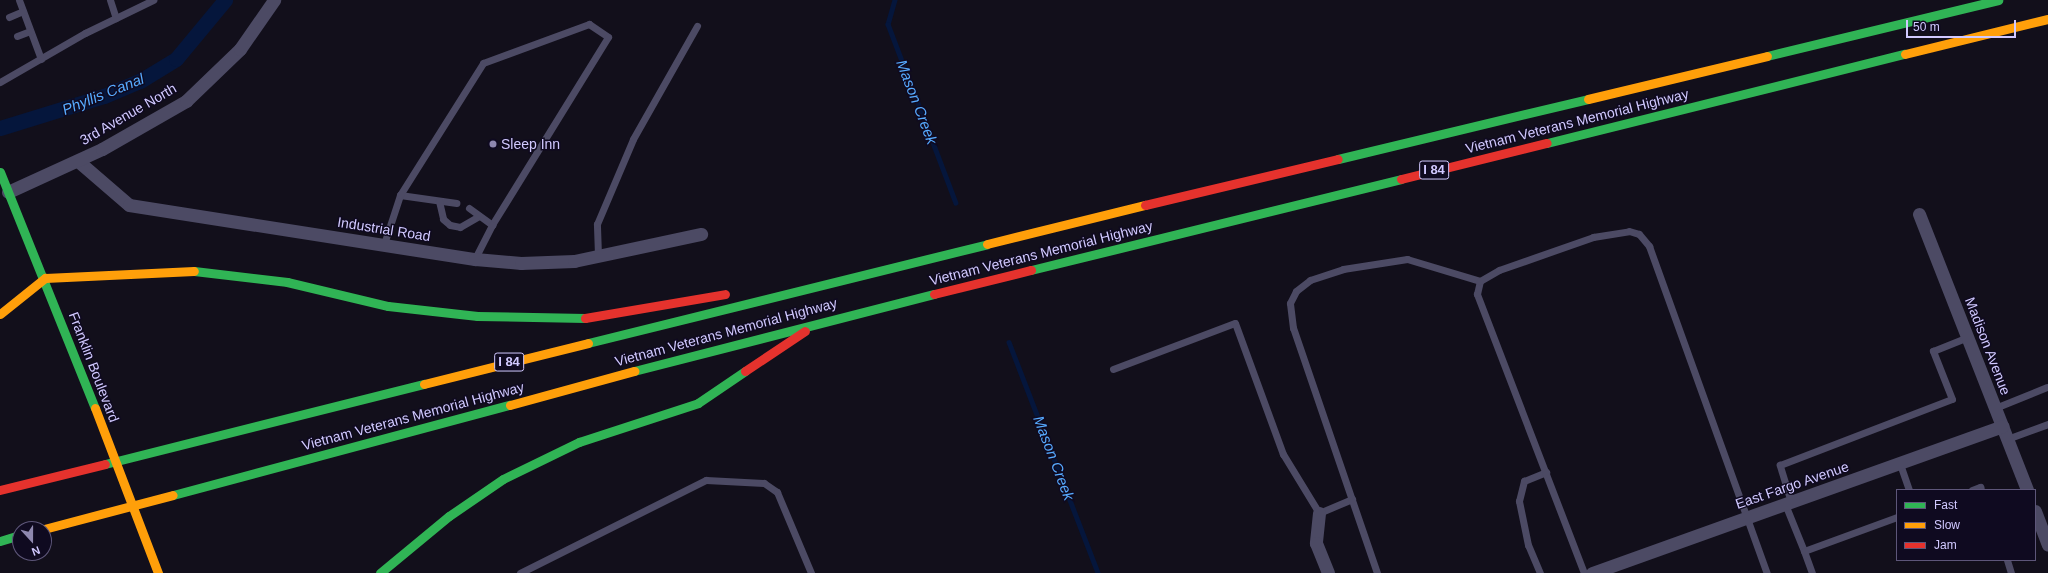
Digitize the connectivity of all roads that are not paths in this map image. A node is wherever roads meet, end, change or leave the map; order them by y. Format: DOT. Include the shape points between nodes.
graph roads {
  1 [pos="19,0"];
  2 [pos="110,0"];
  3 [pos="153,0"];
  4 [pos="274,0"];
  5 [pos="1998,0"];
  6 [pos="139,3"];
  7 [pos="23,12"];
  8 [pos="10,17"];
  9 [pos="116,18"];
  10 [pos="2048,19"];
  11 [pos="697,26"];
  12 [pos="30,31"];
  13 [pos="17,36"];
  14 [pos="41,59"];
  15 [pos="0,82"];
  16 [pos="78,161"];
  17 [pos="0,172"];
  18 [pos="8,192"];
  19 [pos="400,195"];
  20 [pos="439,201"];
  21 [pos="456,203"];
  22 [pos="469,208"];
  23 [pos="1919,214"];
  24 [pos="479,216"];
  25 [pos="492,225"];
  26 [pos="701,234"];
  27 [pos="1018,236"];
  28 [pos="384,244"];
  29 [pos="598,255"];
  30 [pos="475,259"];
  31 [pos="45,278"];
  32 [pos="802,279"];
  33 [pos="1480,281"];
  34 [pos="732,292"];
  35 [pos="0,314"];
  36 [pos="819,322"];
  37 [pos="1967,337"];
  38 [pos="1113,369"];
  39 [pos="2047,387"];
  40 [pos="1995,408"];
  41 [pos="2048,424"];
  42 [pos="2002,426"];
  43 [pos="2007,439"];
  44 [pos="1900,464"];
  45 [pos="1546,472"];
  46 [pos="1909,489"];
  47 [pos="2027,489"];
  48 [pos="0,490"];
  49 [pos="1352,499"];
  50 [pos="1788,503"];
  51 [pos="1319,513"];
  52 [pos="1896,517"];
  53 [pos="1746,518"];
  54 [pos="2036,519"];
  55 [pos="52,527"];
  56 [pos="12,537"];
  57 [pos="0,541"];
  58 [pos="2048,544"];
  59 [pos="1804,551"];
  60 [pos="2007,561"];
  61 [pos="158,573"];
  62 [pos="380,573"];
  63 [pos="520,573"];
  64 [pos="811,573"];
  65 [pos="1328,573"];
  66 [pos="1377,573"];
  67 [pos="1540,573"];
  68 [pos="1584,573"];
  69 [pos="1592,573"];
  70 [pos="1767,573"];
  71 [pos="1812,573"];
  72 [pos="2011,573"];
  1 -- 7 [label="lane"];
  2 -- 9 [label="lane"];
  3 -- 6 [label="lane"];
  4 -- 16 [label="street, 3rd Avenue North" via="240,49 186,100"];
  5 -- 27 [label="main road, Vietnam Veterans Memorial Highway / I 84"];
  6 -- 9 [label="lane"];
  7 -- 8 [label="lane"];
  7 -- 12 [label="lane"];
  9 -- 14 [label="lane"];
  10 -- 36 [label="main road, Vietnam Veterans Memorial Highway / I 84"];
  11 -- 29 [label="lane" via="633,139 597,224"];
  12 -- 13 [label="lane"];
  12 -- 14 [label="lane"];
  14 -- 15 [label="lane"];
  16 -- 18 [label="street, 3rd Avenue North"];
  16 -- 28 [label="street, Industrial Road" via="129,205 170,214"];
  17 -- 18 [label="main road, Franklin Boulevard"];
  18 -- 31 [label="main road, Franklin Boulevard"];
  19 -- 20 [label="lane"];
  19 -- 25 [label="lane" via="483,63 589,24 608,37"];
  19 -- 28 [label="lane"];
  20 -- 21 [label="lane"];
  20 -- 24 [label="lane" via="443,219 450,225 460,227"];
  22 -- 24 [label="lane"];
  23 -- 37 [label="street, Madison Avenue"];
  24 -- 25 [label="lane"];
  25 -- 30 [label="lane"];
  26 -- 29 [label="street, Industrial Road"];
  27 -- 32 [label="main road"];
  27 -- 48 [label="main road, Vietnam Veterans Memorial Highway / I 84"];
  28 -- 30 [label="street, Industrial Road"];
  29 -- 30 [label="street, Industrial Road" via="574,261 521,263"];
  31 -- 34 [label="main road" via="196,271 287,282 388,306 484,316 600,318"];
  31 -- 35 [label="main road"];
  31 -- 61 [label="main road, Franklin Boulevard"];
  33 -- 45 [label="lane" via="1477,294"];
  33 -- 49 [label="lane" via="1407,259 1343,269 1310,280 1296,291 1290,303 1293,328"];
  33 -- 53 [label="lane" via="1499,270 1593,237 1629,231 1639,234 1649,246"];
  36 -- 55 [label="main road, Vietnam Veterans Memorial Highway / I 84"];
  36 -- 62 [label="main road" via="698,403 579,442 503,479 449,516"];
  37 -- 40 [label="street, Madison Avenue"];
  37 -- 50 [label="lane" via="1933,351 1952,400 1780,465"];
  38 -- 51 [label="lane" via="1235,323 1283,454"];
  39 -- 40 [label="lane"];
  40 -- 42 [label="street, Madison Avenue"];
  41 -- 43 [label="lane"];
  42 -- 43 [label="street, Madison Avenue"];
  42 -- 44 [label="street, East Fargo Avenue"];
  43 -- 47 [label="street, Madison Avenue"];
  44 -- 46 [label="lane"];
  44 -- 50 [label="street, East Fargo Avenue"];
  45 -- 67 [label="lane" via="1524,480 1519,501 1528,545"];
  45 -- 68 [label="lane"];
  49 -- 51 [label="lane"];
  49 -- 66 [label="lane"];
  50 -- 53 [label="street, East Fargo Avenue"];
  50 -- 59 [label="lane"];
  51 -- 65 [label="street" via="1316,543"];
  52 -- 59 [label="lane"];
  53 -- 69 [label="street, East Fargo Avenue"];
  53 -- 70 [label="lane"];
  54 -- 58 [label="street"];
  56 -- 57 [label="main road"];
  59 -- 71 [label="lane"];
  60 -- 72 [label="lane"];
  63 -- 64 [label="lane" via="706,480 764,483 777,492"];
}
